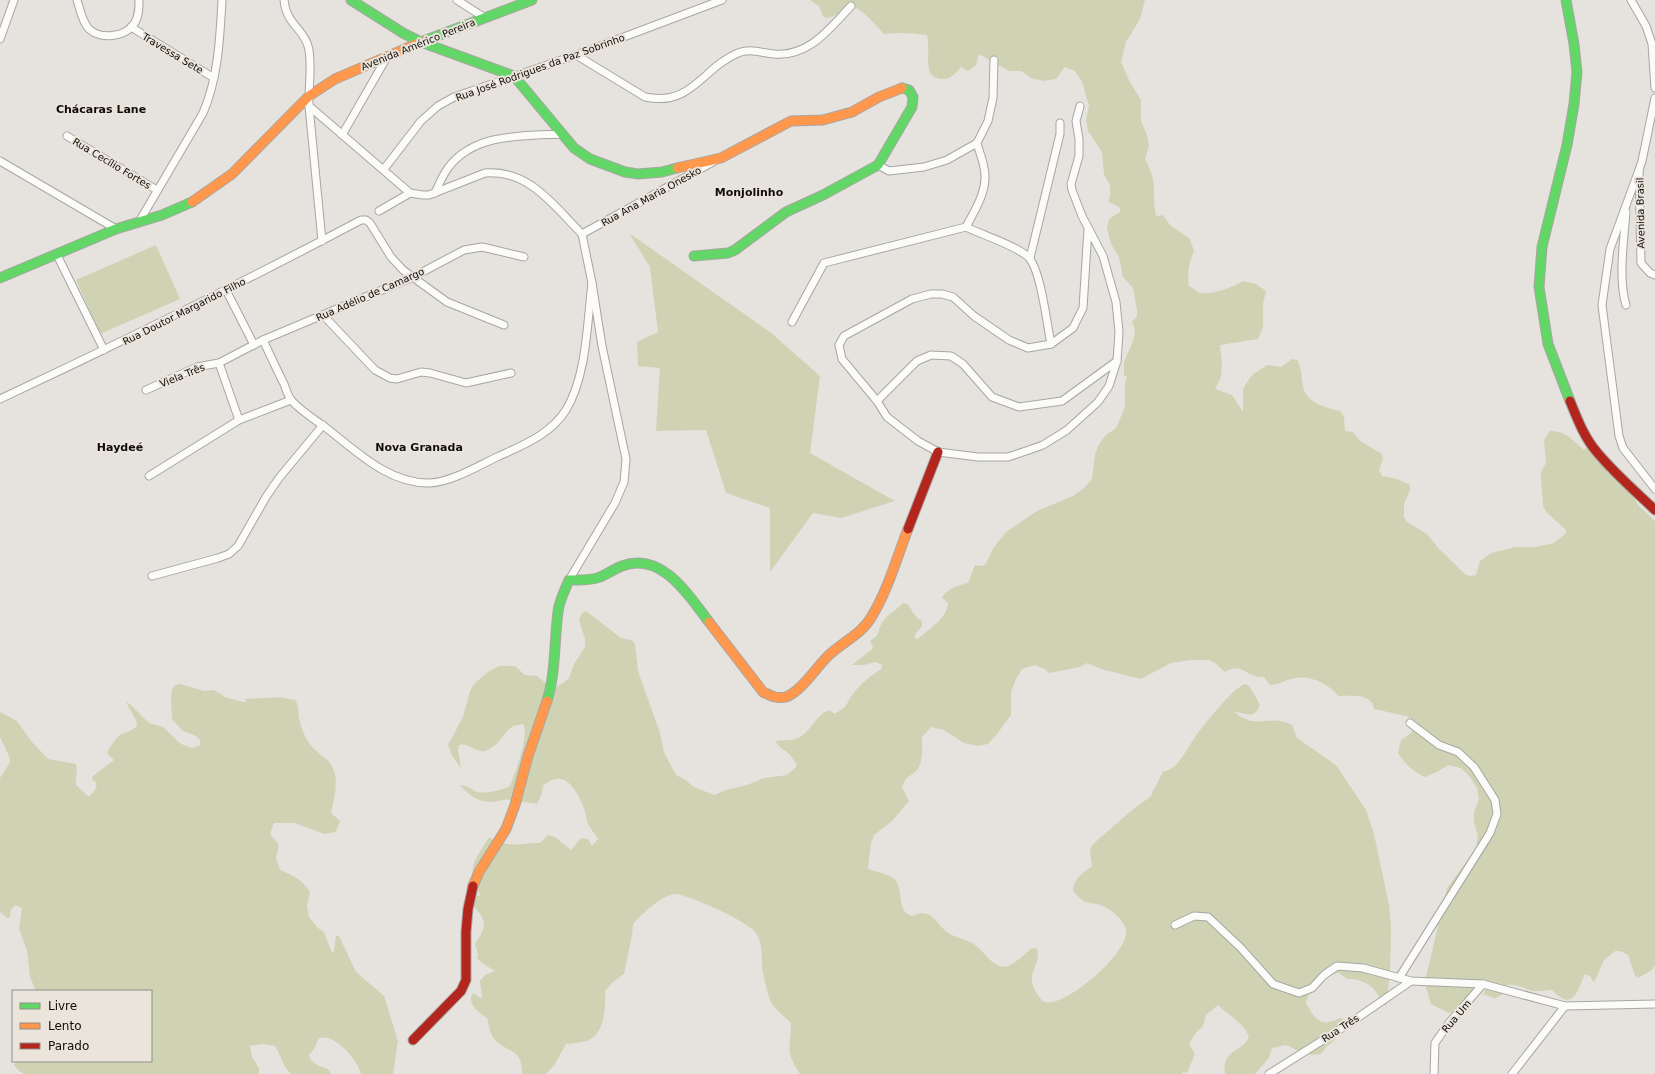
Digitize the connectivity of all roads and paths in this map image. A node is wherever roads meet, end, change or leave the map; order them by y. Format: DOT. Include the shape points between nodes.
graph roads {
  1 [pos="14,0"];
  2 [pos="77,0"];
  3 [pos="139,0"];
  4 [pos="222,0"];
  5 [pos="284,0"];
  6 [pos="351,0"];
  7 [pos="457,0"];
  8 [pos="532,0"];
  9 [pos="722,0"];
  10 [pos="1566,0"];
  11 [pos="1631,0"];
  12 [pos="851,6"];
  13 [pos="485,18"];
  14 [pos="131,27"];
  15 [pos="0,39"];
  16 [pos="421,42"];
  17 [pos="576,55"];
  18 [pos="387,57"];
  19 [pos="994,60"];
  20 [pos="514,76"];
  21 [pos="214,78"];
  22 [pos="1655,88"];
  23 [pos="309,96"];
  24 [pos="1655,98"];
  25 [pos="309,106"];
  26 [pos="1080,106"];
  27 [pos="1060,123"];
  28 [pos="562,134"];
  29 [pos="342,135"];
  30 [pos="67,136"];
  31 [pos="977,143"];
  32 [pos="720,158"];
  33 [pos="0,162"];
  34 [pos="878,165"];
  35 [pos="384,169"];
  36 [pos="1639,170"];
  37 [pos="157,190"];
  38 [pos="410,193"];
  39 [pos="435,193"];
  40 [pos="1627,202"];
  41 [pos="380,211"];
  42 [pos="139,222"];
  43 [pos="966,227"];
  44 [pos="116,229"];
  45 [pos="1088,229"];
  46 [pos="582,234"];
  47 [pos="322,241"];
  48 [pos="57,255"];
  49 [pos="694,256"];
  50 [pos="524,257"];
  51 [pos="1030,258"];
  52 [pos="1655,275"];
  53 [pos="413,277"];
  54 [pos="0,278"];
  55 [pos="592,283"];
  56 [pos="226,290"];
  57 [pos="1626,305"];
  58 [pos="323,315"];
  59 [pos="792,322"];
  60 [pos="504,325"];
  61 [pos="263,340"];
  62 [pos="1051,344"];
  63 [pos="254,345"];
  64 [pos="104,350"];
  65 [pos="1117,361"];
  66 [pos="219,363"];
  67 [pos="511,372"];
  68 [pos="146,390"];
  69 [pos="0,399"];
  70 [pos="291,400"];
  71 [pos="877,401"];
  72 [pos="239,420"];
  73 [pos="323,425"];
  74 [pos="938,452"];
  75 [pos="149,476"];
  76 [pos="1655,489"];
  77 [pos="1655,510"];
  78 [pos="152,576"];
  79 [pos="569,580"];
  80 [pos="1410,723"];
  81 [pos="1175,925"];
  82 [pos="1399,978"];
  83 [pos="1411,981"];
  84 [pos="1483,984"];
  85 [pos="1655,1004"];
  86 [pos="1565,1006"];
  87 [pos="413,1040"];
  88 [pos="1269,1074"];
  89 [pos="1434,1074"];
  90 [pos="1512,1074"];
  1 -- 15 [label="street"];
  2 -- 14 [label="street" via="89,29 97,34 121,34"];
  3 -- 14 [label="street" via="138,18"];
  4 -- 21 [label="street"];
  5 -- 23 [label="street" via="288,17 309,48"];
  6 -- 16 [label="street"];
  7 -- 13 [label="street"];
  8 -- 13 [label="street, Avenida Américo Pereira"];
  9 -- 17 [label="street, Rua José Rodrigues da Paz Sobrinho"];
  10 -- 77 [label="street" via="1574,44 1574,104 1567,145 1542,247 1539,286 1544,322 1548,344 1576,414 1595,450"];
  11 -- 22 [label="street" via="1646,26 1652,44"];
  12 -- 17 [label="street" via="822,36 800,52 740,52 723,62 691,89 669,99 645,97"];
  13 -- 16 [label="street, Avenida Américo Pereira"];
  14 -- 21 [label="street, Travessa Sete"];
  16 -- 18 [label="street, Avenida Américo Pereira"];
  16 -- 20 [label="street"];
  17 -- 20 [label="street, Rua José Rodrigues da Paz Sobrinho"];
  18 -- 23 [label="street, Avenida Américo Pereira" via="347,73"];
  18 -- 29 [label="street"];
  19 -- 31 [label="street" via="993,98 988,121"];
  20 -- 28 [label="street"];
  20 -- 35 [label="street, Rua José Rodrigues da Paz Sobrinho" via="471,90 438,106 421,121"];
  21 -- 37 [label="street" via="203,114"];
  23 -- 25 [label="street"];
  23 -- 42 [label="street, Avenida Américo Pereira" via="232,174 206,194 162,215"];
  24 -- 36 [label="street, Avenida Brasil"];
  25 -- 29 [label="street"];
  25 -- 47 [label="street"];
  26 -- 45 [label="street" via="1076,121 1079,156 1071,184"];
  27 -- 51 [label="street" via="1060,134"];
  28 -- 32 [label="street" via="574,148 590,159 628,173 662,172"];
  28 -- 39 [label="street" via="499,138 480,144 452,163 444,173"];
  29 -- 35 [label="street"];
  30 -- 37 [label="street, Rua Cecílio Fortes"];
  31 -- 34 [label="street" via="947,160 924,167 889,171"];
  31 -- 43 [label="street" via="985,169 983,192"];
  32 -- 34 [label="street" via="790,121 823,120 852,112 900,88 909,90 912,107"];
  32 -- 46 [label="street, Rua Ana Maria Onesko"];
  33 -- 44 [label="street"];
  34 -- 49 [label="street" via="786,212 735,250"];
  35 -- 38 [label="street"];
  36 -- 40 [label="street"];
  36 -- 52 [label="street, Avenida Brasil" via="1641,263"];
  37 -- 42 [label="street"];
  38 -- 39 [label="street"];
  38 -- 41 [label="street"];
  39 -- 46 [label="street" via="485,173 507,174 520,178 543,194"];
  40 -- 57 [label="street" via="1623,249 1623,292"];
  40 -- 76 [label="street" via="1610,249 1602,305 1619,436 1623,448"];
  42 -- 44 [label="street, Avenida Américo Pereira"];
  43 -- 51 [label="street" via="1019,250"];
  43 -- 59 [label="street" via="824,263"];
  44 -- 48 [label="street, Avenida Américo Pereira"];
  45 -- 62 [label="street" via="1083,308 1073,328"];
  45 -- 65 [label="street" via="1103,256 1116,302 1119,332"];
  46 -- 55 [label="street"];
  47 -- 53 [label="street, Rua Doutor Margarido Filho" via="361,220 366,220 396,264"];
  47 -- 56 [label="street, Rua Doutor Margarido Filho"];
  48 -- 54 [label="street, Avenida Américo Pereira"];
  48 -- 64 [label="street"];
  50 -- 53 [label="street, Rua Adélio de Camargo" via="473,247 453,254"];
  51 -- 62 [label="street" via="1037,275"];
  53 -- 58 [label="street, Rua Adélio de Camargo"];
  53 -- 60 [label="street" via="446,302"];
  55 -- 73 [label="street" via="582,364 572,396 557,422 534,439 464,472 430,483 409,480 375,466"];
  55 -- 79 [label="street" via="626,470 616,503"];
  56 -- 63 [label="street"];
  56 -- 64 [label="street, Rua Doutor Margarido Filho"];
  58 -- 61 [label="street, Rua Adélio de Camargo"];
  58 -- 67 [label="street" via="375,370 390,378 397,379 421,372 466,383"];
  61 -- 63 [label="street, Rua Adélio de Camargo"];
  61 -- 70 [label="street"];
  62 -- 71 [label="street" via="1028,348 1009,340 974,316 953,297 932,294 912,300 844,336 839,345 842,359"];
  63 -- 66 [label="street, Rua Adélio de Camargo"];
  64 -- 69 [label="street, Rua Doutor Margarido Filho"];
  65 -- 71 [label="street" via="1062,401 1019,407 992,397 963,364 951,356 931,355 917,361"];
  65 -- 74 [label="street" via="1109,386 1098,402 1067,430 1043,445 1008,457 973,457"];
  66 -- 68 [label="street, Viela Três" via="196,367"];
  66 -- 72 [label="street"];
  70 -- 72 [label="street"];
  70 -- 73 [label="street"];
  71 -- 74 [label="street" via="887,417 918,441"];
  72 -- 75 [label="street"];
  73 -- 78 [label="street" via="266,497 238,546 229,554"];
  74 -- 79 [label="street" via="872,617 853,638 830,654 794,693 785,697 775,698 763,692 676,580 659,569 643,563 634,563 598,578"];
  79 -- 87 [label="street" via="558,611 550,691 528,756 515,806 506,829 472,888 466,924 466,980 461,991"];
  80 -- 82 [label="street" via="1439,745 1458,752 1474,767 1495,800 1497,814 1490,833"];
  81 -- 82 [label="street" via="1194,916 1208,917 1241,948 1273,984 1299,993 1312,988 1337,966 1363,968"];
  82 -- 83 [label="street"];
  83 -- 84 [label="street"];
  83 -- 88 [label="street, Rua Três"];
  84 -- 86 [label="street"];
  84 -- 89 [label="street, Rua Um" via="1435,1043"];
  85 -- 86 [label="street"];
  86 -- 90 [label="street"];
}
